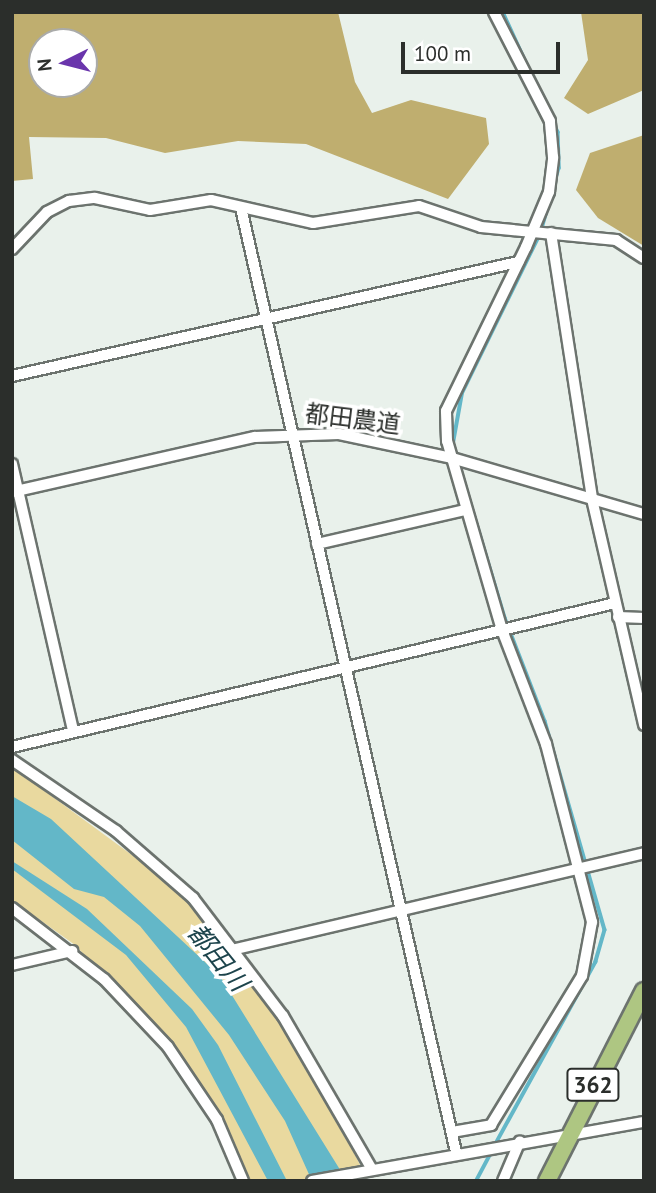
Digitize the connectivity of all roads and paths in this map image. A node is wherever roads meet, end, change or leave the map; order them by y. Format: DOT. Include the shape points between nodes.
graph roads {
  1 [pos="494,12"];
  2 [pos="241,208"];
  3 [pos="542,232"];
  4 [pos="12,249"];
  5 [pos="644,258"];
  6 [pos="517,262"];
  7 [pos="266,320"];
  8 [pos="12,376"];
  9 [pos="291,433"];
  10 [pos="452,458"];
  11 [pos="12,464"];
  12 [pos="15,491"];
  13 [pos="593,499"];
  14 [pos="466,510"];
  15 [pos="644,514"];
  16 [pos="317,544"];
  17 [pos="615,603"];
  18 [pos="618,617"];
  19 [pos="644,618"];
  20 [pos="507,629"];
  21 [pos="345,666"];
  22 [pos="644,725"];
  23 [pos="73,731"];
  24 [pos="12,747"];
  25 [pos="12,760"];
  26 [pos="644,853"];
  27 [pos="578,869"];
  28 [pos="12,908"];
  29 [pos="402,910"];
  30 [pos="236,949"];
  31 [pos="72,951"];
  32 [pos="12,965"];
  33 [pos="644,991"];
  34 [pos="644,1122"];
  35 [pos="568,1131"];
  36 [pos="452,1132"];
  37 [pos="520,1141"];
  38 [pos="456,1152"];
  39 [pos="367,1169"];
  40 [pos="243,1181"];
  41 [pos="312,1181"];
  42 [pos="503,1181"];
  43 [pos="547,1181"];
  1 -- 3 [label="street" via="550,121 549,192"];
  2 -- 3 [label="street" via="313,223 419,206 481,227"];
  2 -- 4 [label="street" via="211,200 149,210 95,198 69,201 47,212"];
  2 -- 7 [label="street"];
  3 -- 5 [label="street" via="616,240"];
  3 -- 6 [label="street"];
  3 -- 13 [label="street"];
  6 -- 7 [label="street"];
  6 -- 10 [label="street" via="446,411"];
  7 -- 8 [label="street"];
  7 -- 9 [label="street"];
  9 -- 10 [label="street, 都田農道" via="339,434"];
  9 -- 12 [label="street, 都田農道"];
  9 -- 16 [label="street"];
  10 -- 13 [label="street, 都田農道"];
  10 -- 14 [label="street"];
  11 -- 12 [label="street"];
  12 -- 23 [label="street"];
  13 -- 15 [label="street, 都田農道"];
  13 -- 17 [label="street"];
  14 -- 16 [label="street"];
  14 -- 20 [label="street"];
  16 -- 21 [label="street"];
  17 -- 18 [label="street"];
  17 -- 20 [label="street"];
  18 -- 19 [label="street"];
  18 -- 22 [label="street"];
  20 -- 21 [label="street"];
  20 -- 27 [label="street" via="546,744"];
  21 -- 23 [label="street"];
  21 -- 29 [label="street"];
  23 -- 24 [label="street"];
  25 -- 30 [label="street" via="146,855"];
  26 -- 27 [label="street"];
  27 -- 29 [label="street"];
  27 -- 36 [label="street" via="592,922 582,976 491,1125"];
  28 -- 31 [label="street"];
  29 -- 30 [label="street"];
  29 -- 36 [label="street"];
  30 -- 39 [label="street"];
  31 -- 32 [label="street"];
  31 -- 40 [label="street" via="142,1018 196,1085"];
  33 -- 35 [label="highway, 362"];
  34 -- 35 [label="street"];
  35 -- 37 [label="street"];
  35 -- 43 [label="highway, 362"];
  36 -- 38 [label="street"];
  37 -- 38 [label="street"];
  37 -- 42 [label="street"];
  38 -- 39 [label="street"];
  39 -- 41 [label="street"];
}
